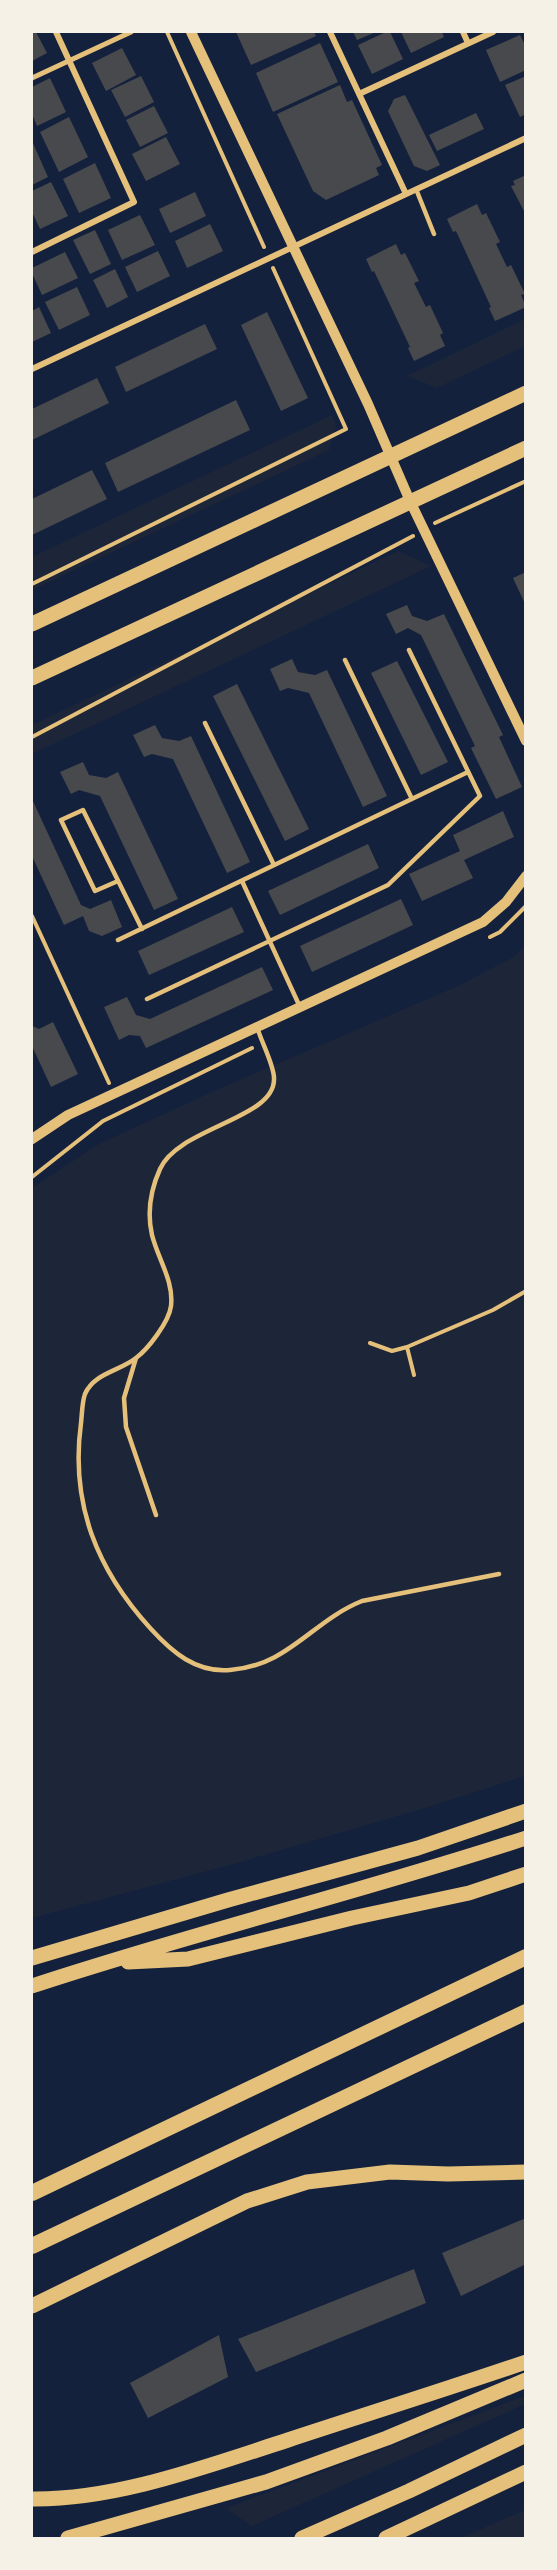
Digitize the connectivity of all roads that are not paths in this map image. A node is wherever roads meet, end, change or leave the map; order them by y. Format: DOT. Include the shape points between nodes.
graph roads {
  1 [pos="56,32"];
  2 [pos="131,32"];
  3 [pos="192,32"];
  4 [pos="330,32"];
  5 [pos="463,32"];
  6 [pos="493,32"];
  7 [pos="468,43"];
  8 [pos="70,60"];
  9 [pos="32,78"];
  10 [pos="359,94"];
  11 [pos="525,138"];
  12 [pos="416,189"];
  13 [pos="406,194"];
  14 [pos="434,234"];
  15 [pos="292,247"];
  16 [pos="32,252"];
  17 [pos="32,369"];
  18 [pos="525,393"];
  19 [pos="525,448"];
  20 [pos="390,456"];
  21 [pos="410,501"];
  22 [pos="32,624"];
  23 [pos="409,650"];
  24 [pos="345,660"];
  25 [pos="32,678"];
  26 [pos="205,723"];
  27 [pos="525,741"];
  28 [pos="468,772"];
  29 [pos="412,799"];
  30 [pos="274,865"];
  31 [pos="525,876"];
  32 [pos="118,880"];
  33 [pos="242,881"];
  34 [pos="142,929"];
  35 [pos="118,940"];
  36 [pos="271,941"];
  37 [pos="147,999"];
  38 [pos="300,1007"];
  39 [pos="257,1027"];
  40 [pos="32,1139"];
  41 [pos="136,1358"];
  42 [pos="156,1515"];
  43 [pos="499,1574"];
  44 [pos="525,1811"];
  45 [pos="525,1838"];
  46 [pos="525,1874"];
  47 [pos="525,1957"];
  48 [pos="32,1958"];
  49 [pos="101,1963"];
  50 [pos="32,1986"];
  51 [pos="525,2013"];
  52 [pos="525,2172"];
  53 [pos="32,2193"];
  54 [pos="32,2246"];
  55 [pos="32,2306"];
  56 [pos="525,2362"];
  57 [pos="525,2380"];
  58 [pos="525,2435"];
  59 [pos="525,2472"];
  60 [pos="32,2499"];
  61 [pos="68,2538"];
  62 [pos="302,2538"];
  63 [pos="386,2538"];
  1 -- 8 [label="street"];
  2 -- 8 [label="street"];
  3 -- 15 [label="street"];
  4 -- 10 [label="street"];
  5 -- 7 [label="street"];
  6 -- 7 [label="street"];
  7 -- 10 [label="street"];
  8 -- 9 [label="street"];
  8 -- 16 [label="street" via="135,202"];
  10 -- 13 [label="street"];
  11 -- 12 [label="street"];
  12 -- 13 [label="street"];
  12 -- 14 [label="lane"];
  13 -- 15 [label="street"];
  15 -- 17 [label="street"];
  15 -- 20 [label="street"];
  18 -- 20 [label="main road"];
  19 -- 21 [label="main road"];
  20 -- 21 [label="street"];
  20 -- 22 [label="main road"];
  21 -- 25 [label="main road"];
  21 -- 27 [label="street"];
  23 -- 28 [label="lane"];
  24 -- 29 [label="lane"];
  26 -- 30 [label="lane"];
  28 -- 29 [label="lane"];
  28 -- 36 [label="lane" via="480,796 388,885"];
  29 -- 30 [label="lane"];
  30 -- 33 [label="lane"];
  31 -- 38 [label="street" via="506,902 483,922"];
  32 -- 32 [label="lane" via="84,810 62,820 95,891"];
  32 -- 34 [label="lane"];
  33 -- 34 [label="lane"];
  33 -- 36 [label="lane"];
  34 -- 35 [label="lane"];
  36 -- 37 [label="lane"];
  36 -- 38 [label="lane"];
  38 -- 39 [label="street"];
  39 -- 40 [label="street" via="68,1115"];
  39 -- 41 [label="lane" via="274,1077 273,1089 260,1105 176,1147 161,1166 152,1190 152,1236 169,1284 171,1307 162,1328"];
  41 -- 42 [label="lane" via="124,1398 126,1426"];
  41 -- 43 [label="lane" via="100,1377 85,1394 78,1473 87,1520 104,1567 130,1606 166,1646 197,1667 229,1670 263,1663 290,1649 340,1609 362,1601"];
  44 -- 48 [label="main road" via="418,1848"];
  45 -- 49 [label="main road" via="429,1870"];
  46 -- 49 [label="main road" via="469,1893 188,1959"];
  47 -- 53 [label="highway"];
  49 -- 50 [label="main road"];
  51 -- 54 [label="highway"];
  52 -- 55 [label="main road" via="390,2172 307,2182 247,2201"];
  56 -- 60 [label="main road" via="194,2470 79,2496"];
  57 -- 61 [label="main road" via="387,2438 266,2482"];
  58 -- 62 [label="main road"];
  59 -- 63 [label="main road"];
}
